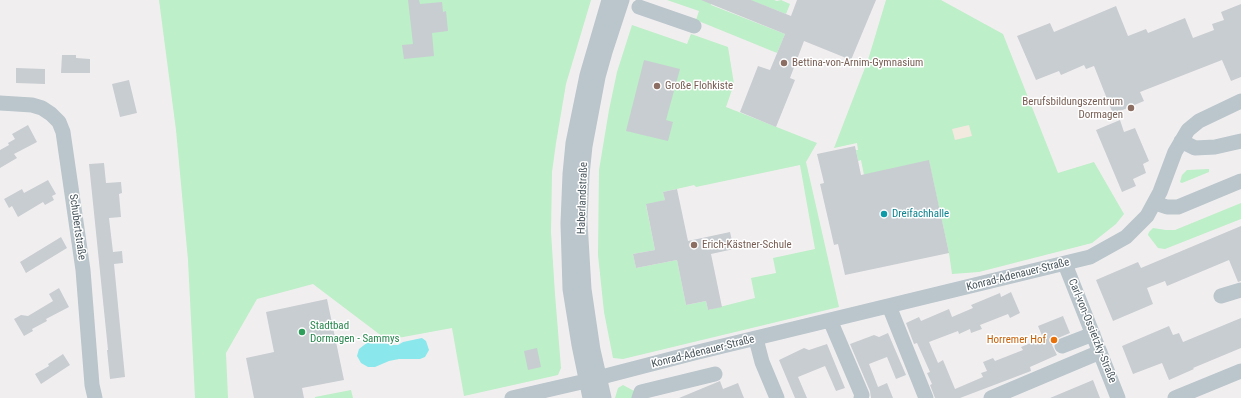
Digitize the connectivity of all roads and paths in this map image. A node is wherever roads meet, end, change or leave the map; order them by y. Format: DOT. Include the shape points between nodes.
graph roads {
  1 [pos="609,0"];
  2 [pos="622,0"];
  3 [pos="639,7"];
  4 [pos="694,26"];
  5 [pos="1241,101"];
  6 [pos="0,103"];
  7 [pos="1181,141"];
  8 [pos="1241,141"];
  9 [pos="1241,181"];
  10 [pos="1155,203"];
  11 [pos="1065,264"];
  12 [pos="1241,290"];
  13 [pos="1221,296"];
  14 [pos="889,306"];
  15 [pos="830,320"];
  16 [pos="1092,334"];
  17 [pos="756,339"];
  18 [pos="1062,346"];
  19 [pos="1100,352"];
  20 [pos="1241,371"];
  21 [pos="715,374"];
  22 [pos="592,379"];
  23 [pos="1199,393"];
  24 [pos="95,398"];
  25 [pos="512,398"];
  26 [pos="590,398"];
  27 [pos="604,398"];
  28 [pos="639,398"];
  29 [pos="777,398"];
  30 [pos="861,398"];
  31 [pos="926,398"];
  32 [pos="990,398"];
  33 [pos="1118,398"];
  34 [pos="1175,398"];
  1 -- 22 [label="street, Haberlandstraße" via="587,75 573,144 570,174 570,289"];
  2 -- 22 [label="street, Haberlandstraße" via="598,77 582,175 580,222 584,289 591,335"];
  3 -- 4 [label="street"];
  5 -- 7 [label="street, Konrad-Adenauer-Straße" via="1199,121 1188,130"];
  6 -- 24 [label="street, Schubertstraße" via="42,108 59,122 63,132 84,270"];
  7 -- 8 [label="street" via="1195,148 1215,147"];
  7 -- 10 [label="street, Konrad-Adenauer-Straße"];
  9 -- 10 [label="street" via="1178,207"];
  10 -- 11 [label="street, Konrad-Adenauer-Straße" via="1139,225 1126,237 1090,257"];
  11 -- 14 [label="street, Konrad-Adenauer-Straße"];
  11 -- 16 [label="street, Carl-von-Ossietzky-Straße"];
  12 -- 13 [label="street"];
  14 -- 15 [label="street, Konrad-Adenauer-Straße"];
  14 -- 31 [label="street"];
  15 -- 17 [label="street, Konrad-Adenauer-Straße"];
  15 -- 30 [label="street" via="862,395"];
  16 -- 18 [label="street"];
  16 -- 19 [label="street, Carl-von-Ossietzky-Straße"];
  17 -- 22 [label="street, Konrad-Adenauer-Straße"];
  17 -- 29 [label="street" via="762,362"];
  19 -- 32 [label="street"];
  19 -- 33 [label="street, Carl-von-Ossietzky-Straße"];
  20 -- 23 [label="street"];
  21 -- 28 [label="street" via="641,392"];
  22 -- 25 [label="street, Konrad-Adenauer-Straße"];
  22 -- 26 [label="street, Haberlandstraße"];
  22 -- 27 [label="street, Haberlandstraße"];
  23 -- 34 [label="street"];
}
